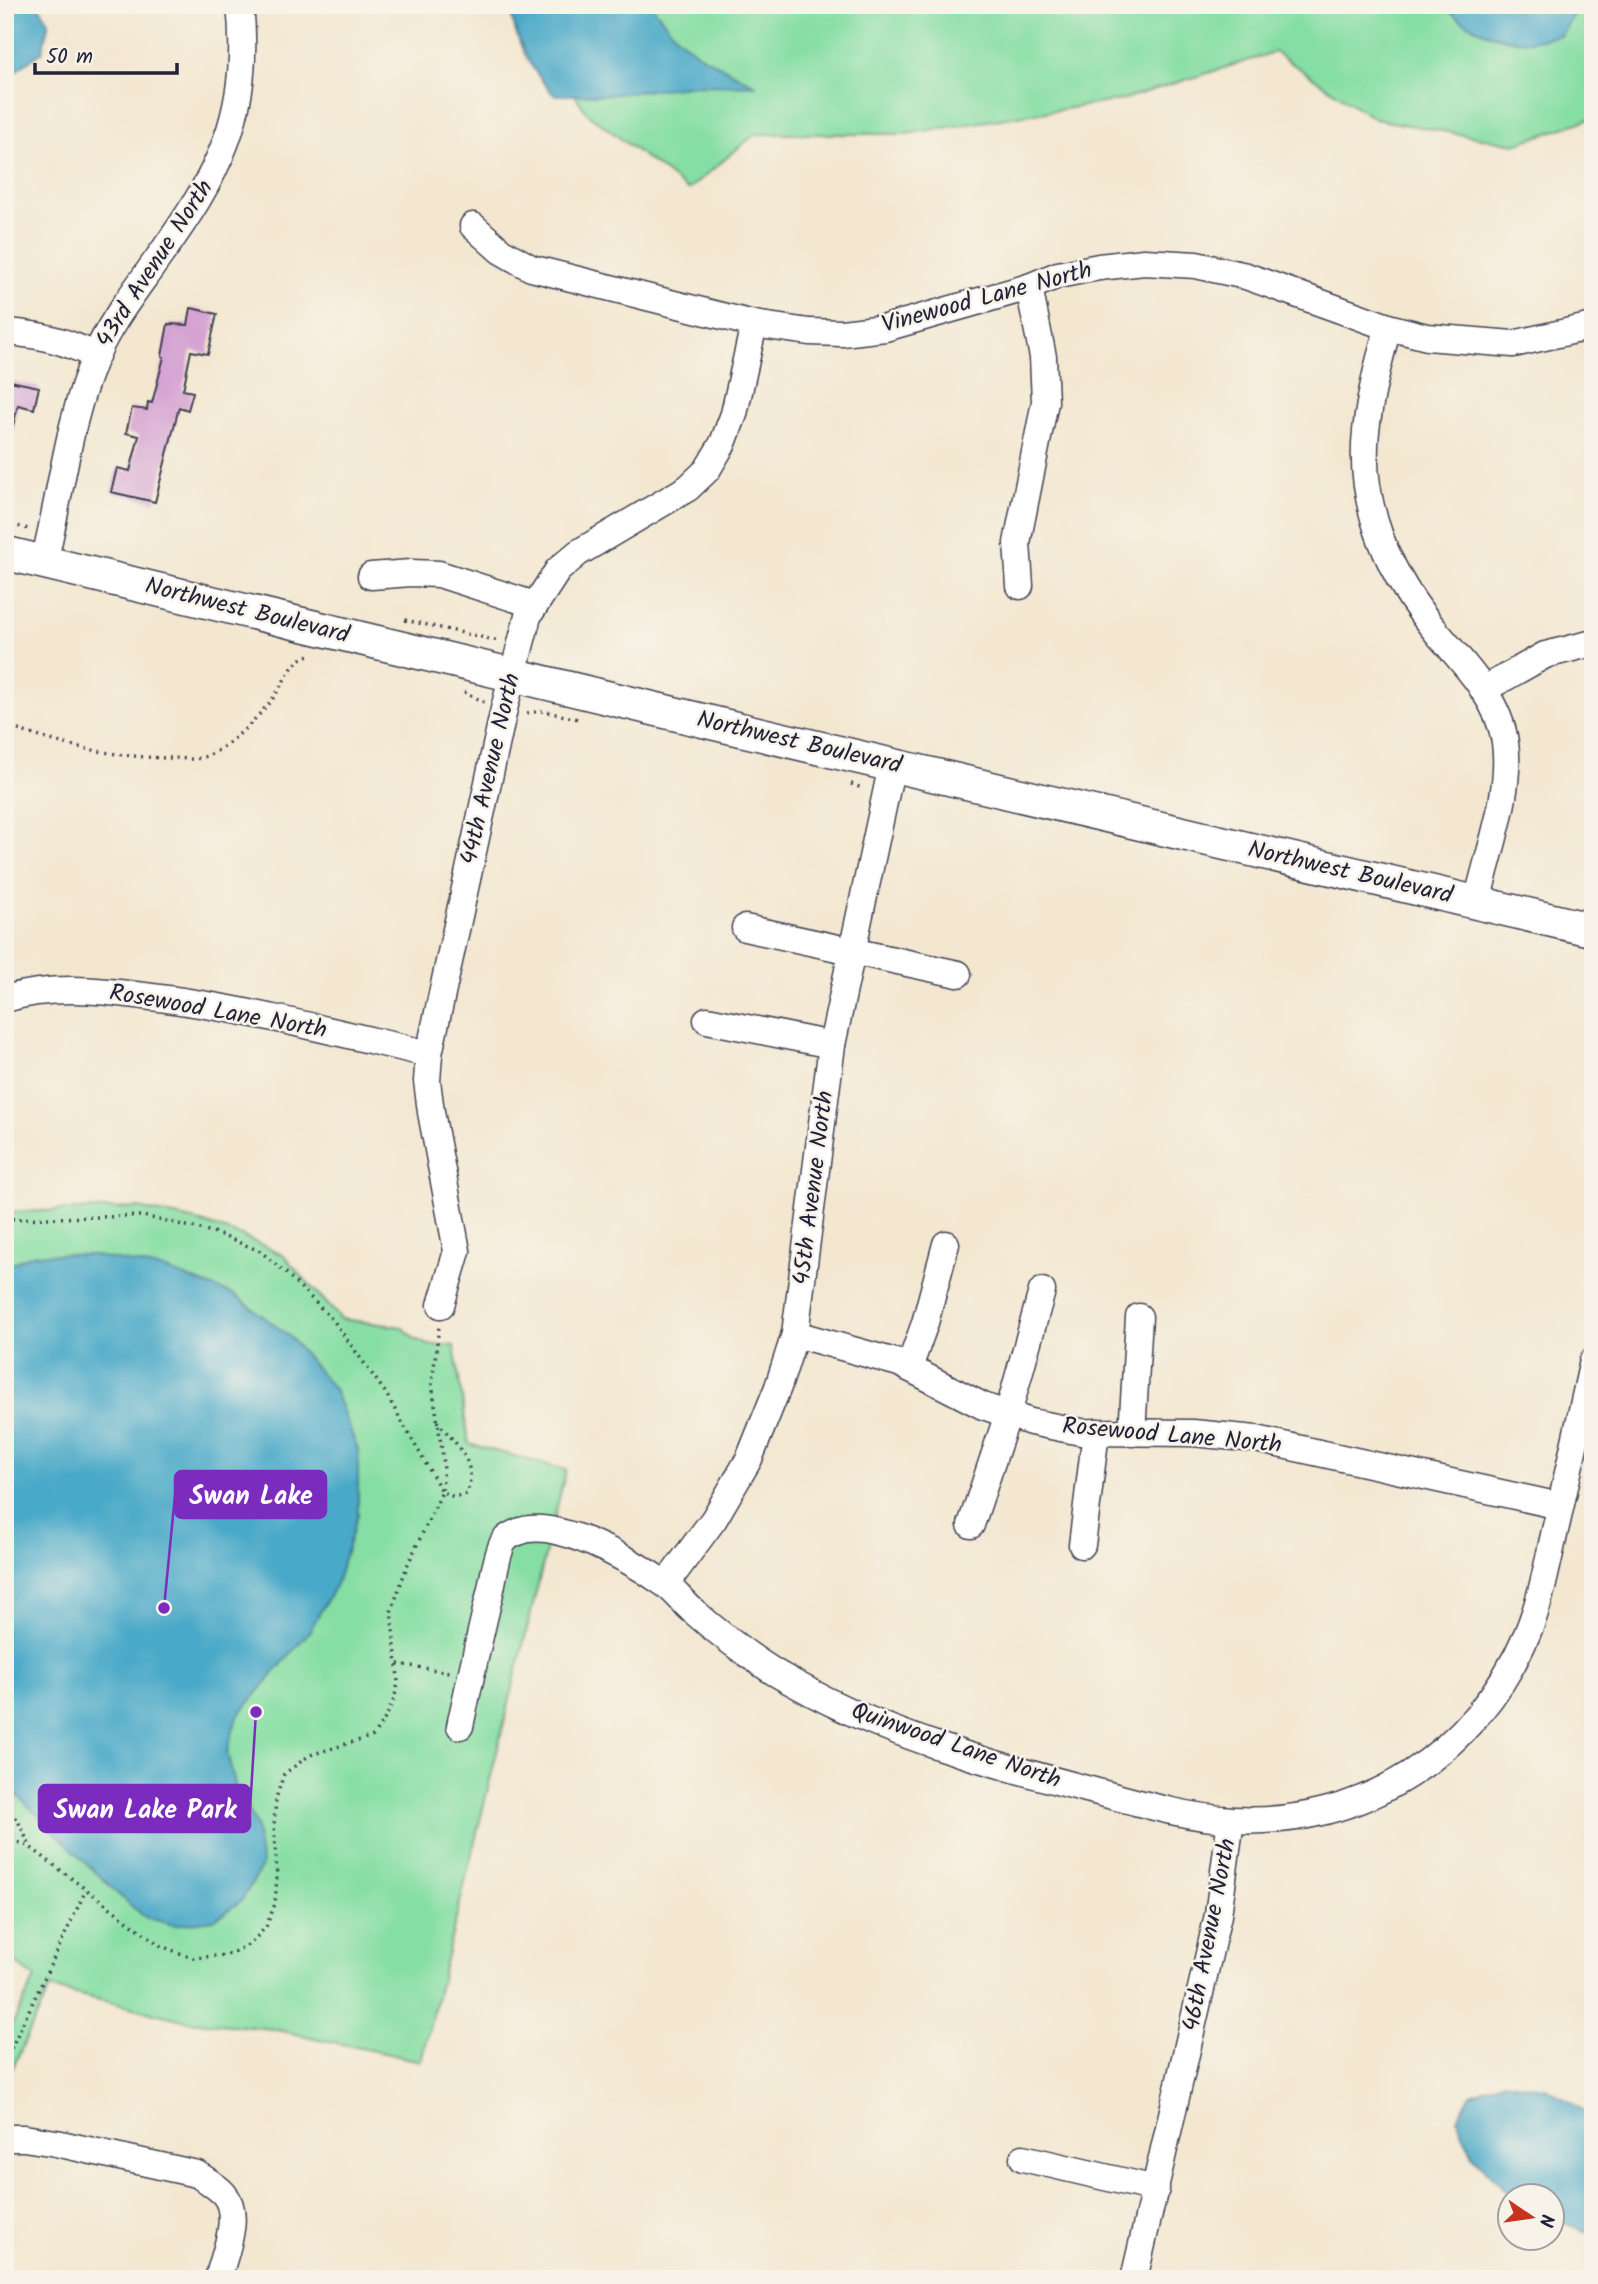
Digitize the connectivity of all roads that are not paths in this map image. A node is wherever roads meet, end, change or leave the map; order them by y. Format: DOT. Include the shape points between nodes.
graph roads {
  1 [pos="240,5"];
  2 [pos="473,226"];
  3 [pos="1029,287"];
  4 [pos="754,324"];
  5 [pos="1593,326"];
  6 [pos="1388,327"];
  7 [pos="5,332"];
  8 [pos="96,356"];
  9 [pos="5,553"];
  10 [pos="44,562"];
  11 [pos="371,576"];
  12 [pos="1020,586"];
  13 [pos="535,605"];
  14 [pos="1593,643"];
  15 [pos="512,675"];
  16 [pos="1483,690"];
  17 [pos="892,765"];
  18 [pos="1477,903"];
  19 [pos="745,928"];
  20 [pos="1593,930"];
  21 [pos="852,951"];
  22 [pos="958,974"];
  23 [pos="5,999"];
  24 [pos="707,1020"];
  25 [pos="832,1045"];
  26 [pos="429,1054"];
  27 [pos="946,1244"];
  28 [pos="1042,1291"];
  29 [pos="441,1305"];
  30 [pos="1139,1317"];
  31 [pos="795,1334"];
  32 [pos="1593,1361"];
  33 [pos="909,1368"];
  34 [pos="1008,1414"];
  35 [pos="1096,1432"];
  36 [pos="1132,1433"];
  37 [pos="1560,1506"];
  38 [pos="971,1525"];
  39 [pos="1082,1545"];
  40 [pos="666,1584"];
  41 [pos="460,1726"];
  42 [pos="1231,1820"];
  43 [pos="5,2138"];
  44 [pos="1023,2158"];
  45 [pos="1156,2189"];
  46 [pos="218,2279"];
  47 [pos="1134,2279"];
  1 -- 8 [label="street, 43rd Avenue North" via="244,40 230,135 211,180"];
  2 -- 4 [label="street, Vinewood Lane North" via="500,251 531,268"];
  3 -- 4 [label="street, Vinewood Lane North" via="885,328 842,333"];
  3 -- 6 [label="street, Vinewood Lane North" via="1058,275 1100,267 1144,262 1196,265 1246,276"];
  3 -- 12 [label="street" via="1044,357 1045,402 1017,543"];
  4 -- 13 [label="street, 44th Avenue North" via="734,414 707,470 688,488 578,552 558,570"];
  5 -- 6 [label="street, Vinewood Lane North" via="1513,344 1427,337"];
  6 -- 16 [label="street" via="1366,433 1366,476 1373,516 1406,592"];
  7 -- 8 [label="street" via="40,334"];
  8 -- 10 [label="street, 43rd Avenue North" via="76,417"];
  9 -- 10 [label="main road, Northwest Boulevard"];
  10 -- 15 [label="main road, Northwest Boulevard"];
  11 -- 13 [label="street" via="439,574"];
  13 -- 15 [label="street, 44th Avenue North"];
  14 -- 16 [label="street" via="1545,655"];
  15 -- 17 [label="main road, Northwest Boulevard"];
  15 -- 26 [label="street, 44th Avenue North"];
  16 -- 18 [label="street" via="1505,740 1507,777"];
  17 -- 18 [label="main road, Northwest Boulevard"];
  17 -- 21 [label="street, 45th Avenue North"];
  18 -- 20 [label="main road, Northwest Boulevard"];
  19 -- 21 [label="street"];
  21 -- 22 [label="street"];
  21 -- 25 [label="street, 45th Avenue North"];
  23 -- 26 [label="street, Rosewood Lane North" via="57,990 173,999"];
  24 -- 25 [label="street"];
  25 -- 31 [label="street, 45th Avenue North"];
  26 -- 29 [label="street, 44th Avenue North" via="431,1112 457,1251"];
  27 -- 33 [label="street"];
  28 -- 34 [label="street"];
  30 -- 36 [label="street"];
  31 -- 33 [label="street, Rosewood Lane North"];
  31 -- 40 [label="street, 45th Avenue North" via="749,1459 714,1519"];
  32 -- 37 [label="street, 46th Avenue North"];
  33 -- 34 [label="street, Rosewood Lane North"];
  34 -- 35 [label="street, Rosewood Lane North"];
  34 -- 38 [label="street"];
  35 -- 36 [label="street, Rosewood Lane North"];
  35 -- 39 [label="street"];
  36 -- 37 [label="street, Rosewood Lane North" via="1256,1439"];
  37 -- 42 [label="street, 46th Avenue North" via="1528,1632 1481,1713 1448,1747 1368,1797 1278,1820"];
  40 -- 41 [label="street, Quinwood Lane North" via="616,1554 563,1532 518,1531 504,1541"];
  40 -- 42 [label="street, Quinwood Lane North" via="726,1639 776,1674 886,1727 1009,1768 1176,1811"];
  42 -- 45 [label="street, 46th Avenue North" via="1215,1927"];
  43 -- 46 [label="street" via="56,2143 197,2174 225,2195 232,2211"];
  44 -- 45 [label="street"];
  45 -- 47 [label="street, 46th Avenue North"];
}
